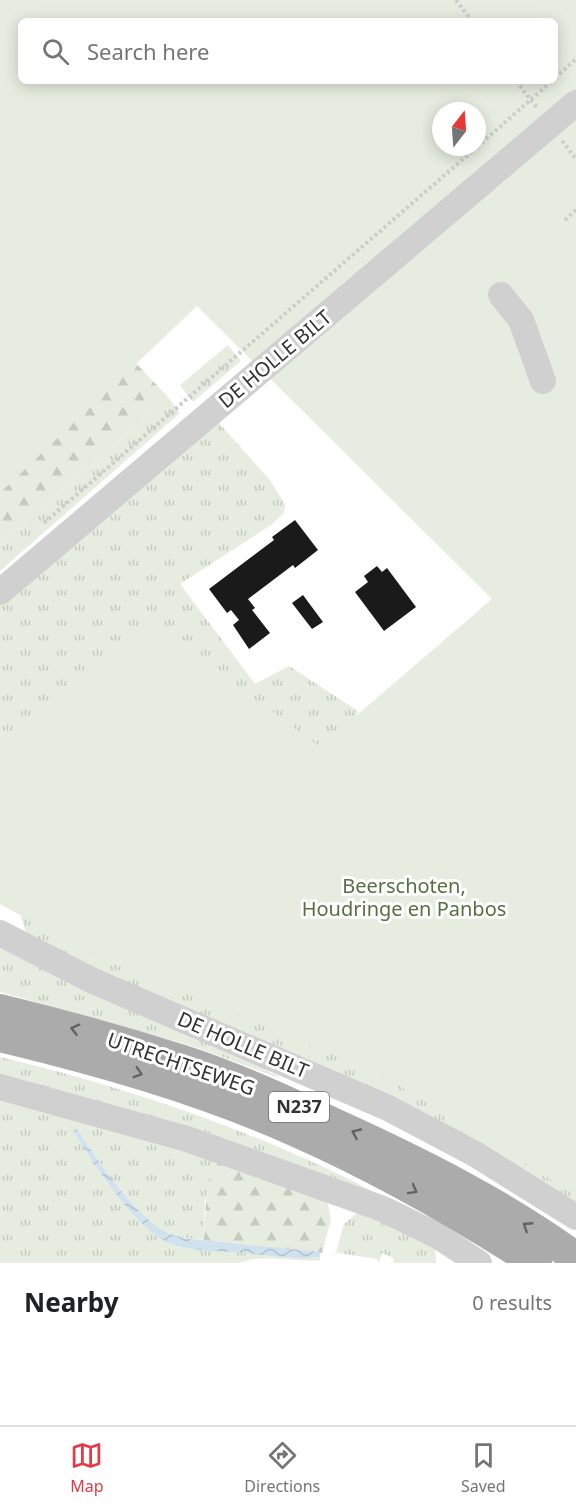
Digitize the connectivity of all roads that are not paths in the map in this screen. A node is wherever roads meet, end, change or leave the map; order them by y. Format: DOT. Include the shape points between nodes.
graph roads {
  1 [pos="576,103"];
  2 [pos="501,295"];
  3 [pos="543,381"];
  4 [pos="0,592"];
  5 [pos="0,933"];
  6 [pos="0,1010"];
  7 [pos="0,1036"];
  8 [pos="0,1087"];
  9 [pos="576,1218"];
  10 [pos="576,1258"];
  11 [pos="479,1263"];
  12 [pos="536,1263"];
  1 -- 4 [label="street, DE HOLLE BILT"];
  2 -- 3 [label="street" via="521,320"];
  5 -- 9 [label="street, DE HOLLE BILT" via="91,980 388,1108 475,1154"];
  10 -- 6 [label="main road, UTRECHTSEWEG / N237, one-way" via="473,1194 388,1148 284,1100 185,1062"];
  7 -- 12 [label="main road, UTRECHTSEWEG / N237, one-way" via="135,1071 294,1130 388,1176"];
  8 -- 11 [label="street" via="187,1139 383,1209 438,1236"];
}
